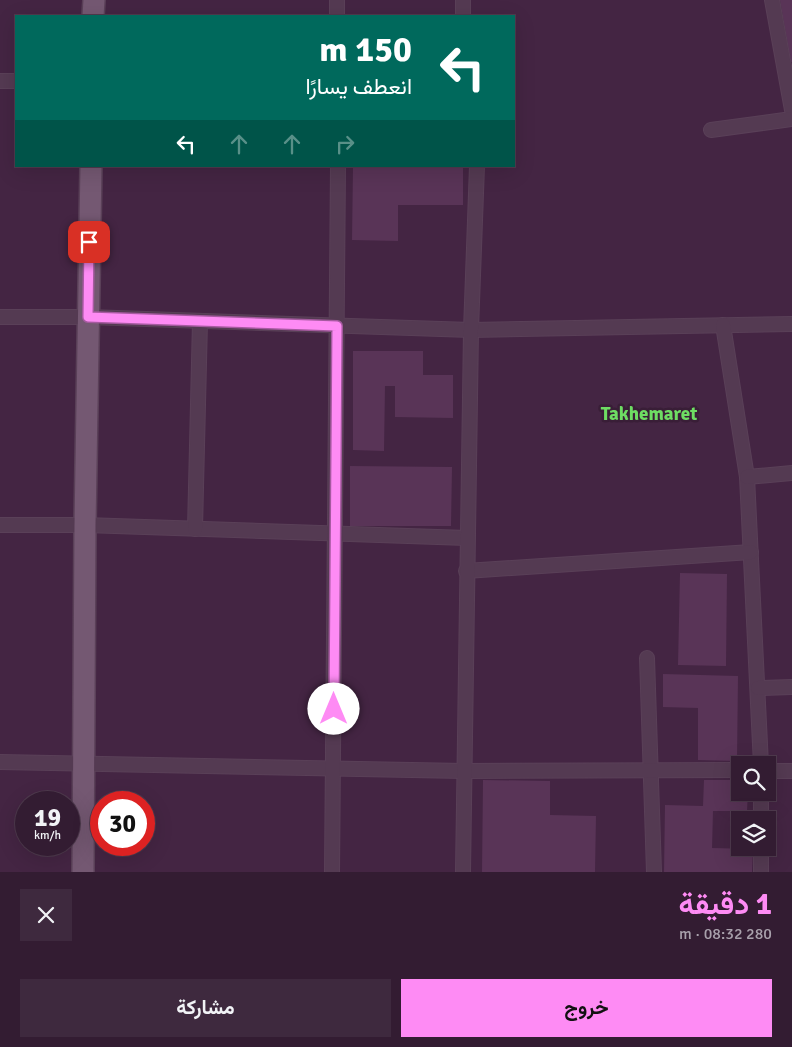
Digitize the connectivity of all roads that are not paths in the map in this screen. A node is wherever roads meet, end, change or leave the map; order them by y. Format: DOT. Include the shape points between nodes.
graph roads {
  1 [pos="94,0"];
  2 [pos="336,0"];
  3 [pos="463,0"];
  4 [pos="772,0"];
  5 [pos="93,15"];
  6 [pos="336,15"];
  7 [pos="463,15"];
  8 [pos="0,81"];
  9 [pos="15,81"];
  10 [pos="792,110"];
  11 [pos="792,119"];
  12 [pos="710,130"];
  13 [pos="90,167"];
  14 [pos="338,167"];
  15 [pos="477,167"];
  16 [pos="0,316"];
  17 [pos="88,317"];
  18 [pos="200,320"];
  19 [pos="792,324"];
  20 [pos="723,325"];
  21 [pos="337,326"];
  22 [pos="471,330"];
  23 [pos="792,473"];
  24 [pos="747,477"];
  25 [pos="0,525"];
  26 [pos="84,526"];
  27 [pos="195,529"];
  28 [pos="335,534"];
  29 [pos="467,538"];
  30 [pos="751,552"];
  31 [pos="466,571"];
  32 [pos="647,658"];
  33 [pos="792,687"];
  34 [pos="758,688"];
  35 [pos="760,756"];
  36 [pos="0,762"];
  37 [pos="85,764"];
  38 [pos="333,768"];
  39 [pos="652,770"];
  40 [pos="731,770"];
  41 [pos="464,771"];
  42 [pos="776,771"];
  43 [pos="792,771"];
  44 [pos="761,856"];
  45 [pos="83,872"];
  46 [pos="332,872"];
  47 [pos="463,872"];
  48 [pos="654,872"];
  49 [pos="761,872"];
  1 -- 5 [label="main road"];
  2 -- 6 [label="street"];
  3 -- 7 [label="street"];
  4 -- 10 [label="street"];
  8 -- 9 [label="street"];
  11 -- 12 [label="street"];
  13 -- 17 [label="main road"];
  14 -- 21 [label="street"];
  15 -- 22 [label="street"];
  16 -- 17 [label="street"];
  17 -- 18 [label="street"];
  17 -- 26 [label="main road"];
  18 -- 21 [label="street"];
  18 -- 27 [label="street"];
  19 -- 20 [label="street"];
  20 -- 22 [label="street"];
  20 -- 24 [label="street"];
  21 -- 22 [label="street"];
  21 -- 28 [label="street"];
  22 -- 29 [label="street"];
  23 -- 24 [label="street"];
  24 -- 30 [label="street"];
  25 -- 26 [label="street"];
  26 -- 27 [label="street"];
  26 -- 37 [label="main road"];
  27 -- 28 [label="street"];
  28 -- 29 [label="street"];
  28 -- 38 [label="street"];
  29 -- 31 [label="street"];
  30 -- 31 [label="street"];
  30 -- 34 [label="street"];
  31 -- 41 [label="street"];
  32 -- 39 [label="street"];
  33 -- 34 [label="street"];
  34 -- 35 [label="street"];
  36 -- 37 [label="street"];
  37 -- 38 [label="street"];
  37 -- 45 [label="main road"];
  38 -- 41 [label="street"];
  38 -- 46 [label="street"];
  39 -- 40 [label="street"];
  39 -- 41 [label="street"];
  39 -- 48 [label="street"];
  41 -- 47 [label="street"];
  42 -- 43 [label="street"];
  44 -- 49 [label="street"];
}
